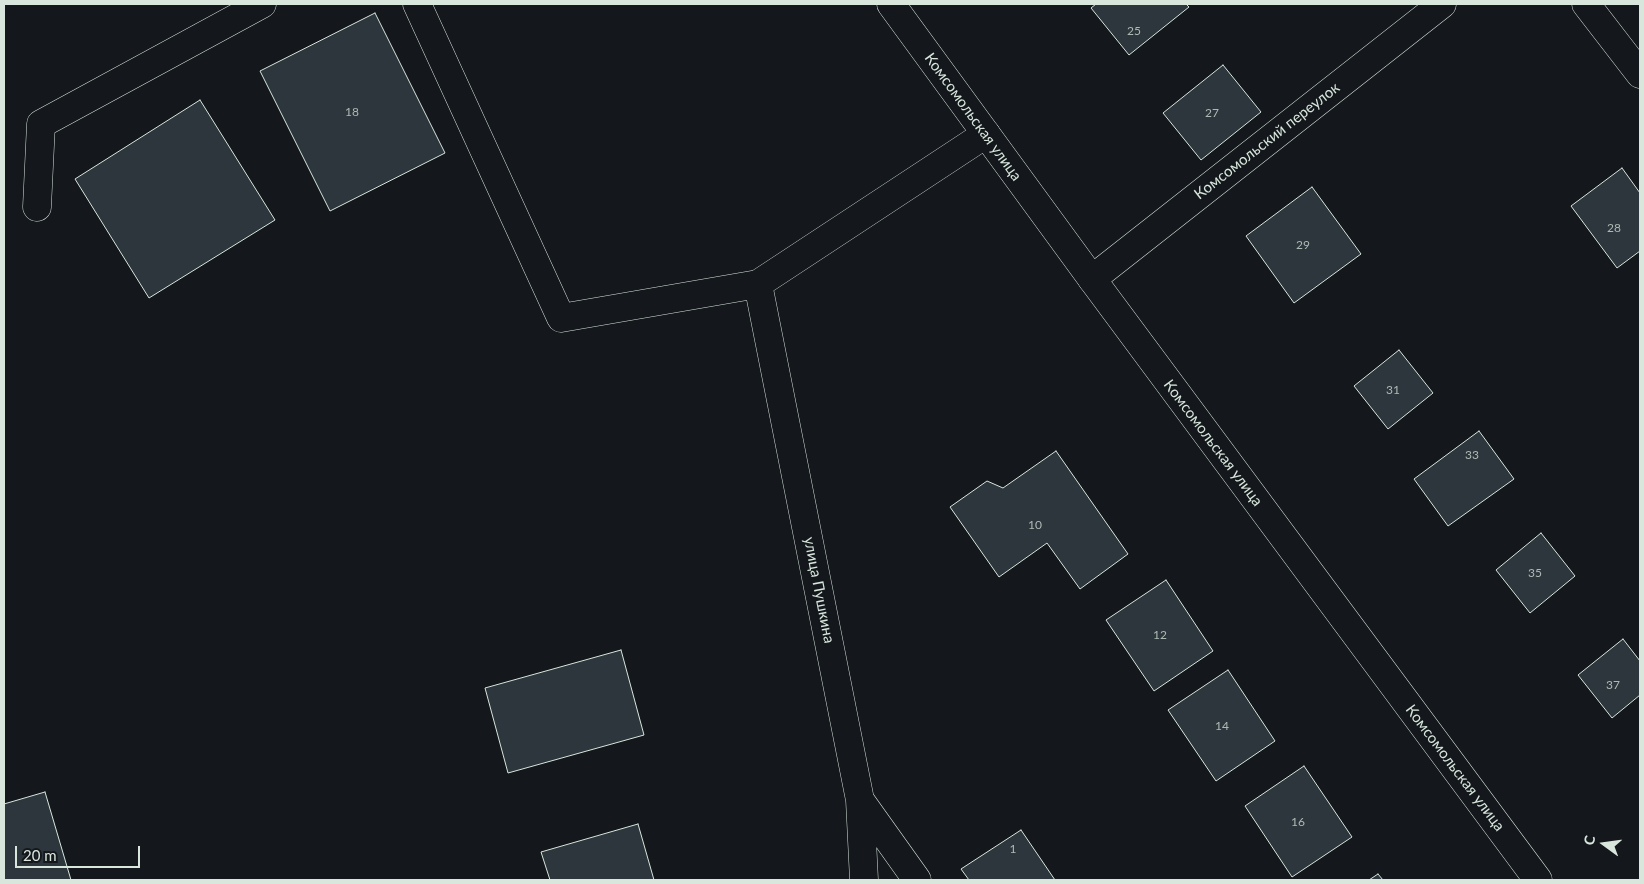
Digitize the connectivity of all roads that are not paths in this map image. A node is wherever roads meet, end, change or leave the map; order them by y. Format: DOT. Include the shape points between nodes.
graph roads {
  1 [pos="262,4"];
  2 [pos="417,4"];
  3 [pos="891,4"];
  4 [pos="1442,4"];
  5 [pos="1586,4"];
  6 [pos="1640,74"];
  7 [pos="986,134"];
  8 [pos="37,207"];
  9 [pos="1092,279"];
  10 [pos="758,284"];
  11 [pos="860,800"];
  12 [pos="864,880"];
  13 [pos="918,880"];
  14 [pos="1538,880"];
  1 -- 8 [label="street" via="41,124"];
  2 -- 10 [label="street" via="561,318"];
  3 -- 7 [label="street, Комсомольская улица"];
  4 -- 9 [label="street, Комсомольский переулок"];
  5 -- 6 [label="street"];
  7 -- 9 [label="street, Комсомольская улица"];
  7 -- 10 [label="street"];
  9 -- 14 [label="street, Комсомольская улица"];
  10 -- 11 [label="street, улица Пушкина"];
  11 -- 12 [label="street"];
  11 -- 13 [label="street, улица Пушкина"];
}
